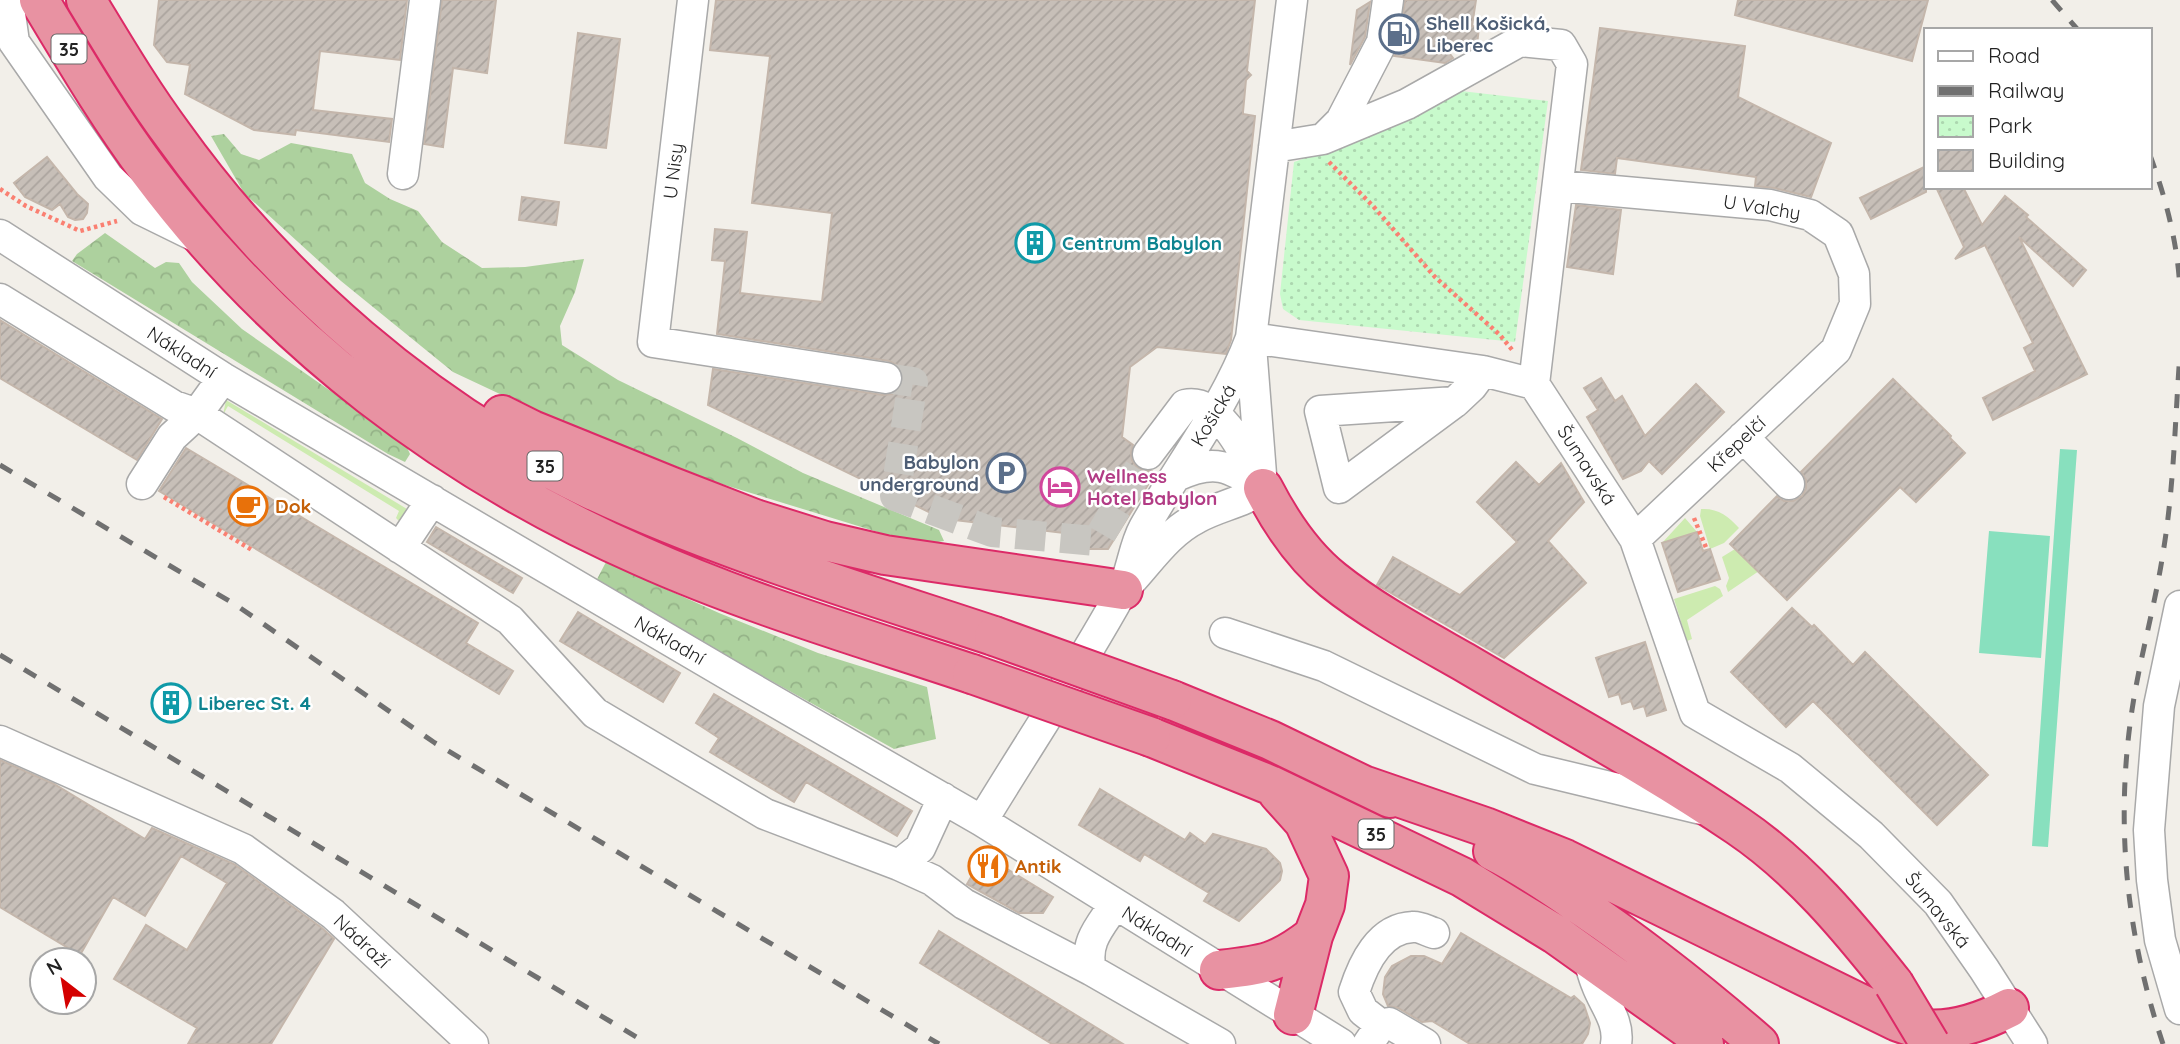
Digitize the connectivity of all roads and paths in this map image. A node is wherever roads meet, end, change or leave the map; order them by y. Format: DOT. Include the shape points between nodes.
graph roads {
  1 [pos="8,0"];
  2 [pos="39,0"];
  3 [pos="86,0"];
  4 [pos="425,0"];
  5 [pos="694,0"];
  6 [pos="1292,0"];
  7 [pos="1388,0"];
  8 [pos="1316,140"];
  9 [pos="1274,147"];
  10 [pos="403,174"];
  11 [pos="1558,186"];
  12 [pos="0,189"];
  13 [pos="142,210"];
  14 [pos="0,235"];
  15 [pos="207,242"];
  16 [pos="0,299"];
  17 [pos="325,307"];
  18 [pos="1251,338"];
  19 [pos="1836,351"];
  20 [pos="1515,354"];
  21 [pos="1483,371"];
  22 [pos="223,378"];
  23 [pos="886,378"];
  24 [pos="1534,384"];
  25 [pos="1455,402"];
  26 [pos="197,414"];
  27 [pos="1214,414"];
  28 [pos="1743,437"];
  29 [pos="1148,454"];
  30 [pos="1176,476"];
  31 [pos="142,484"];
  32 [pos="1789,484"];
  33 [pos="1263,488"];
  34 [pos="1678,499"];
  35 [pos="432,500"];
  36 [pos="1635,539"];
  37 [pos="400,548"];
  38 [pos="252,550"];
  39 [pos="1707,550"];
  40 [pos="1123,590"];
  41 [pos="2180,606"];
  42 [pos="1225,633"];
  43 [pos="0,741"];
  44 [pos="1270,785"];
  45 [pos="1366,786"];
  46 [pos="943,797"];
  47 [pos="1719,814"];
  48 [pos="982,821"];
  49 [pos="899,865"];
  50 [pos="1115,904"];
  51 [pos="1434,933"];
  52 [pos="1313,936"];
  53 [pos="1588,957"];
  54 [pos="1091,970"];
  55 [pos="1219,970"];
  56 [pos="2009,1008"];
  57 [pos="2180,1009"];
  58 [pos="1293,1015"];
  59 [pos="1374,1034"];
  60 [pos="473,1044"];
  61 [pos="1220,1044"];
  62 [pos="1341,1044"];
  63 [pos="1425,1044"];
  64 [pos="1616,1044"];
  65 [pos="1704,1044"];
  66 [pos="1759,1044"];
  67 [pos="1930,1044"];
  68 [pos="2032,1044"];
  1 -- 13 [label="street" via="14,42 108,177"];
  2 -- 15 [label="highway, 35" via="142,161"];
  3 -- 17 [label="highway, 35" via="173,136 238,217"];
  4 -- 10 [label="street"];
  5 -- 23 [label="street, U Nisy" via="653,342"];
  6 -- 9 [label="street, Košická"];
  7 -- 8 [label="street" via="1382,42 1341,121"];
  8 -- 9 [label="street"];
  8 -- 11 [label="street" via="1407,104 1520,41 1561,46 1572,64"];
  8 -- 20 [label="path" via="1435,277"];
  9 -- 18 [label="street, Košická"];
  11 -- 19 [label="street, U Valchy" via="1770,205 1810,215 1838,234 1854,274 1855,304"];
  11 -- 24 [label="street"];
  12 -- 13 [label="path" via="80,231"];
  13 -- 15 [label="street"];
  14 -- 22 [label="street, Nákladní"];
  15 -- 44 [label="highway, 35, bridge" via="284,324 331,365 485,477 548,512 704,583 1151,737"];
  16 -- 26 [label="street" via="174,406"];
  17 -- 40 [label="highway" via="472,399 532,430 755,519 886,555"];
  17 -- 45 [label="highway, 35, bridge" via="432,395 525,455 587,488 746,555 1172,700"];
  18 -- 21 [label="street"];
  18 -- 27 [label="street, Košická"];
  18 -- 33 [label="street"];
  19 -- 28 [label="street, Křepelčí"];
  21 -- 24 [label="street"];
  21 -- 25 [label="street"];
  22 -- 26 [label="street"];
  22 -- 35 [label="street, Nákladní"];
  24 -- 36 [label="street, Šumavská"];
  26 -- 31 [label="street" via="172,437"];
  26 -- 37 [label="street"];
  27 -- 29 [label="street" via="1194,403 1185,405"];
  27 -- 30 [label="street, Košická"];
  27 -- 33 [label="street" via="1243,448"];
  28 -- 32 [label="street"];
  28 -- 34 [label="street, Křepelčí"];
  30 -- 33 [label="street" via="1203,466 1219,466"];
  30 -- 40 [label="street, Košická" via="1142,531"];
  31 -- 38 [label="path"];
  33 -- 40 [label="street" via="1182,527"];
  33 -- 47 [label="highway" via="1295,541 1332,579"];
  34 -- 36 [label="street, Křepelčí"];
  34 -- 39 [label="path" via="1697,522"];
  35 -- 37 [label="street"];
  35 -- 46 [label="street, Nákladní"];
  36 -- 56 [label="street, Šumavská" via="1695,713 1790,768 1871,835 1937,903"];
  37 -- 49 [label="street" via="510,620 595,713 765,814"];
  40 -- 48 [label="street, Košická"];
  41 -- 57 [label="street" via="2158,706 2149,830 2160,940"];
  42 -- 47 [label="street" via="1324,666 1535,769"];
  43 -- 60 [label="street, Nádraží" via="243,849 333,914"];
  44 -- 52 [label="highway" via="1304,822 1329,876 1325,905"];
  44 -- 53 [label="highway, 35" via="1462,877"];
  45 -- 56 [label="highway" via="1565,859 1896,1021 1922,1029 1943,1028 1979,1021"];
  45 -- 66 [label="highway, 35" via="1517,863 1621,932"];
  46 -- 48 [label="street, Nákladní"];
  46 -- 49 [label="street" via="920,848"];
  47 -- 67 [label="highway, bridge" via="1829,904 1894,984"];
  48 -- 50 [label="street, Nákladní"];
  49 -- 54 [label="street"];
  50 -- 54 [label="street" via="1091,942"];
  50 -- 55 [label="street, Nákladní"];
  51 -- 59 [label="street" via="1415,926 1401,929 1373,949 1354,992"];
  52 -- 55 [label="highway" via="1292,953 1265,964"];
  52 -- 58 [label="highway"];
  53 -- 64 [label="street" via="1612,1014"];
  53 -- 65 [label="highway, 35"];
  54 -- 61 [label="street"];
  55 -- 58 [label="street, Nákladní"];
  56 -- 68 [label="street, Šumavská"];
  58 -- 62 [label="street, Nákladní"];
  59 -- 63 [label="street" via="1390,1023"];
}
